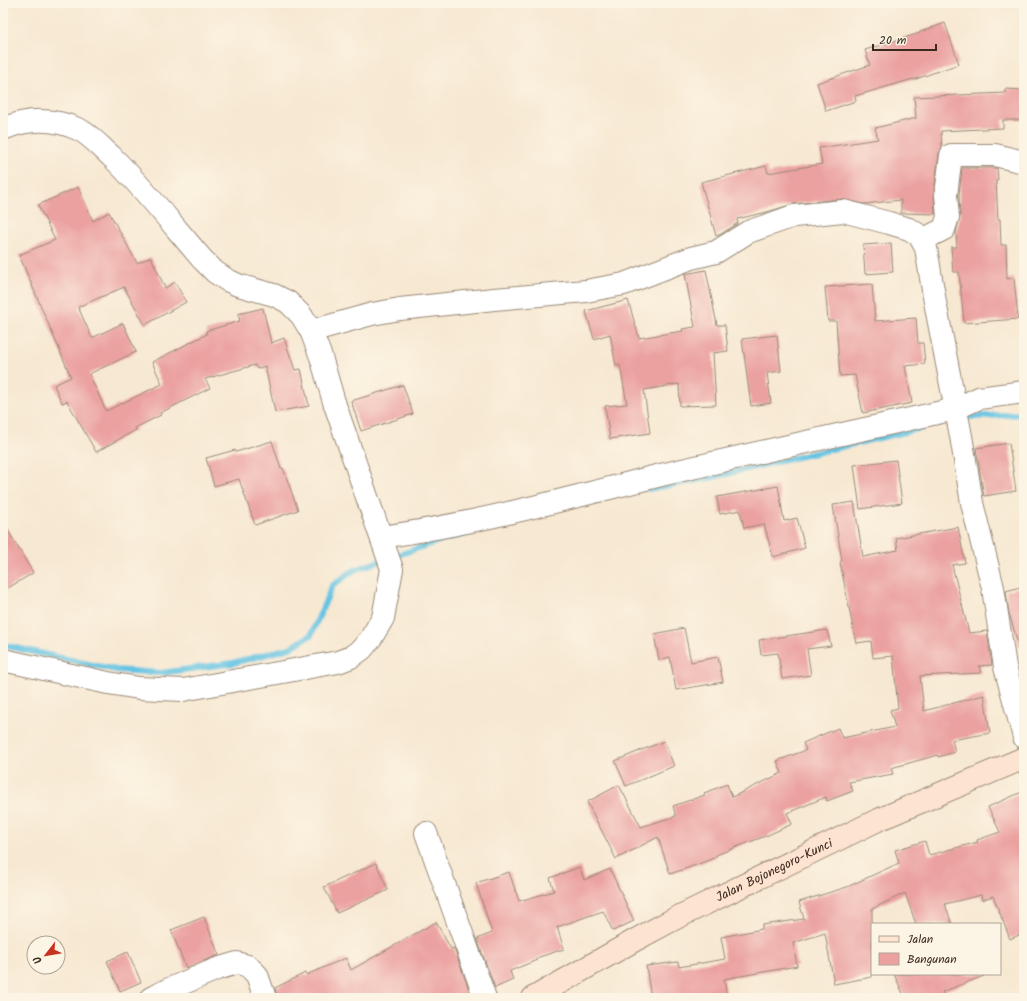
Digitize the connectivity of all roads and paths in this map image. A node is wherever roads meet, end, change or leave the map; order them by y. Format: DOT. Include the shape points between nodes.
graph roads {
  1 [pos="3,129"];
  2 [pos="1024,162"];
  3 [pos="922,240"];
  4 [pos="311,332"];
  5 [pos="1024,392"];
  6 [pos="956,412"];
  7 [pos="382,540"];
  8 [pos="3,660"];
  9 [pos="1024,737"];
  10 [pos="1024,758"];
  11 [pos="426,833"];
  12 [pos="151,998"];
  13 [pos="265,998"];
  14 [pos="485,998"];
  15 [pos="533,998"];
  1 -- 4 [label="street" via="27,121 44,120 80,130 99,144 124,169 215,272 238,285 274,295 288,302 301,315"];
  2 -- 3 [label="street" via="995,155 951,156 946,195 948,217 944,229"];
  3 -- 4 [label="street" via="909,229 843,211 794,216 748,232 716,252 691,258 624,284 586,291 400,309 372,314"];
  3 -- 6 [label="street" via="926,248"];
  4 -- 7 [label="street"];
  5 -- 6 [label="street" via="979,398"];
  6 -- 7 [label="street" via="702,466"];
  6 -- 9 [label="street" via="972,503 993,588 1005,667"];
  7 -- 8 [label="street" via="392,569 383,618 362,650 338,662 183,690 139,688 108,683"];
  10 -- 15 [label="main road, Jalan Bojonegoro-Kunci" via="878,820 676,918"];
  11 -- 14 [label="street"];
  12 -- 13 [label="street" via="217,968 237,963 248,966 257,975"];
}
